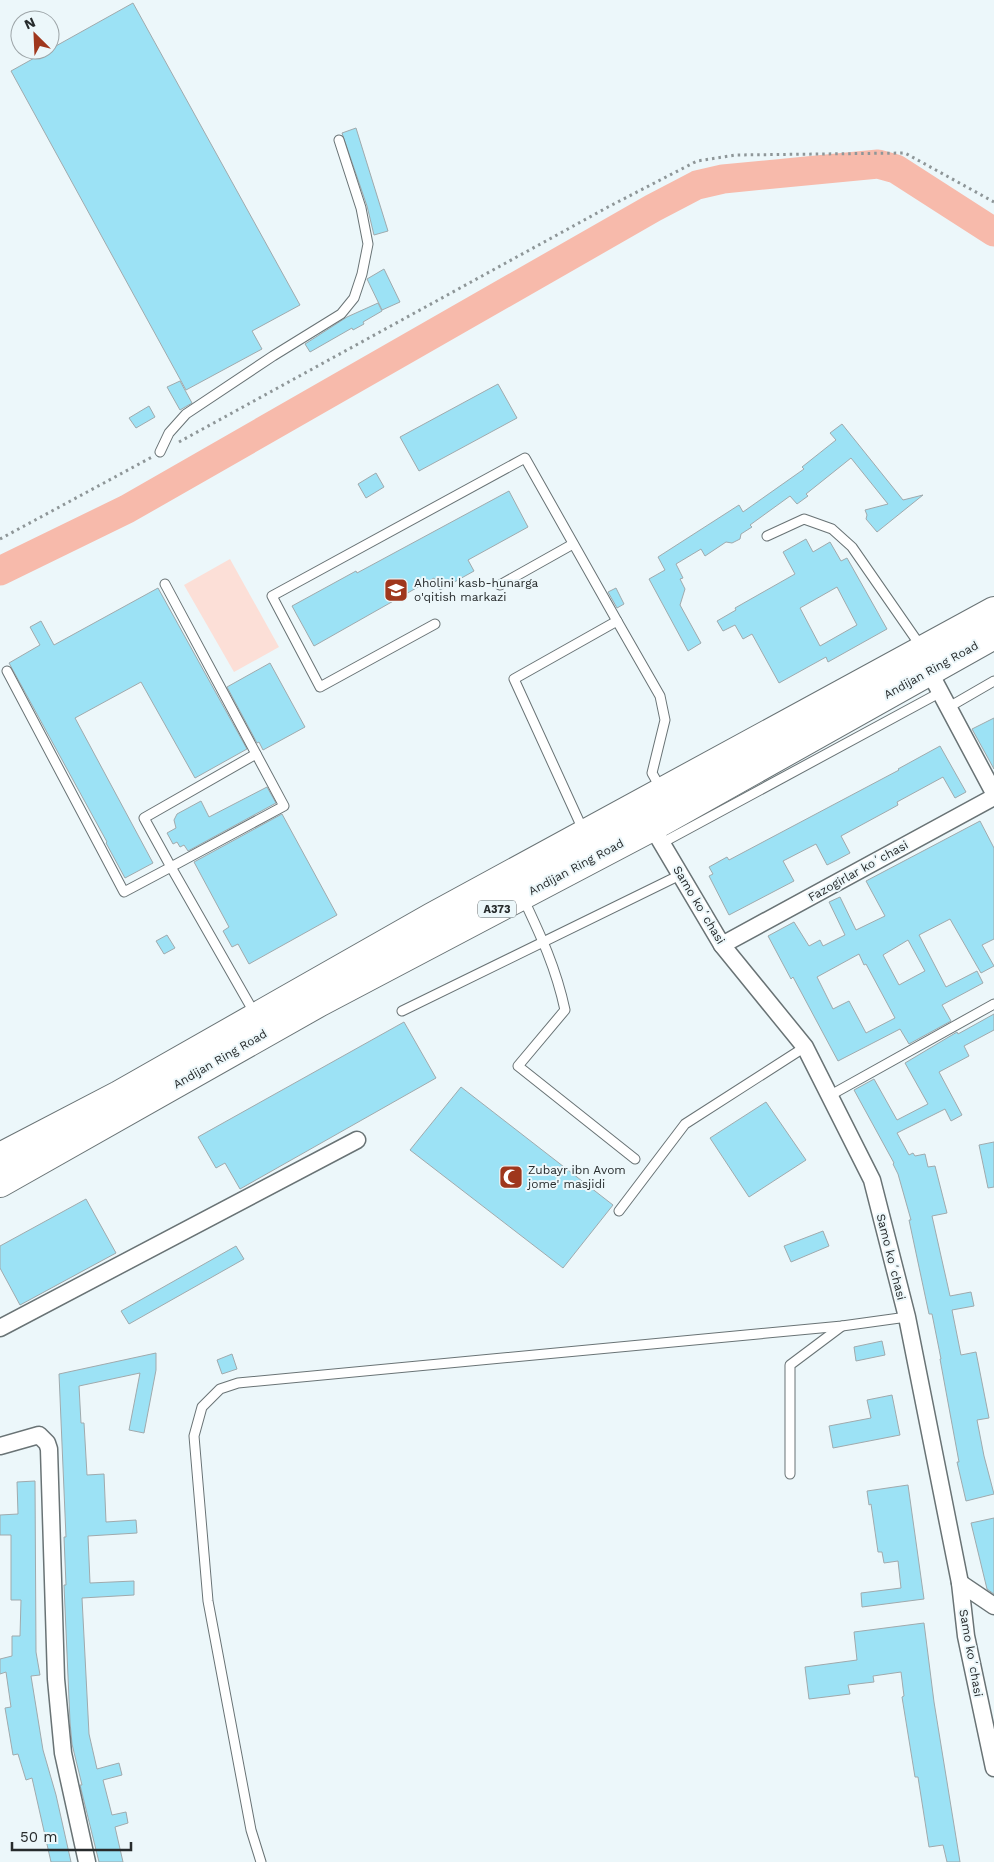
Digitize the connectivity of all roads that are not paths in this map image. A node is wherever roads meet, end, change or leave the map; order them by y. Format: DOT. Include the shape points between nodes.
graph roads {
  1 [pos="339,140"];
  2 [pos="160,452"];
  3 [pos="767,536"];
  4 [pos="574,544"];
  5 [pos="165,584"];
  6 [pos="500,585"];
  7 [pos="994,611"];
  8 [pos="617,621"];
  9 [pos="435,624"];
  10 [pos="994,635"];
  11 [pos="7,671"];
  12 [pos="931,671"];
  13 [pos="994,681"];
  14 [pos="949,707"];
  15 [pos="256,754"];
  16 [pos="663,792"];
  17 [pos="994,793"];
  18 [pos="994,797"];
  19 [pos="651,825"];
  20 [pos="586,835"];
  21 [pos="171,867"];
  22 [pos="680,875"];
  23 [pos="522,896"];
  24 [pos="544,942"];
  25 [pos="722,945"];
  26 [pos="994,1004"];
  27 [pos="402,1011"];
  28 [pos="256,1016"];
  29 [pos="805,1048"];
  30 [pos="829,1096"];
  31 [pos="357,1140"];
  32 [pos="0,1157"];
  33 [pos="635,1160"];
  34 [pos="0,1183"];
  35 [pos="619,1211"];
  36 [pos="907,1317"];
  37 [pos="842,1326"];
  38 [pos="0,1328"];
  39 [pos="0,1446"];
  40 [pos="790,1474"];
  41 [pos="960,1583"];
  42 [pos="994,1606"];
  43 [pos="994,1768"];
  44 [pos="87,1862"];
  45 [pos="260,1862"];
  1 -- 2 [label="lane" via="361,208 368,244 354,298 341,314 186,414 169,432"];
  3 -- 12 [label="lane" via="804,519 832,529 852,547"];
  4 -- 6 [label="lane"];
  4 -- 8 [label="lane"];
  4 -- 9 [label="lane" via="525,458 272,596 320,687"];
  5 -- 15 [label="lane"];
  7 -- 12 [label="highway, Andijan Ring Road / A373"];
  8 -- 16 [label="lane" via="660,696 665,720 652,773"];
  8 -- 20 [label="lane" via="514,679"];
  10 -- 12 [label="highway, Andijan Ring Road / A373"];
  11 -- 21 [label="lane" via="124,892"];
  12 -- 14 [label="street"];
  12 -- 16 [label="highway, Andijan Ring Road / A373"];
  12 -- 19 [label="highway, Andijan Ring Road / A373"];
  13 -- 14 [label="lane"];
  14 -- 17 [label="street"];
  15 -- 21 [label="lane" via="144,818"];
  15 -- 21 [label="lane" via="284,806"];
  16 -- 19 [label="highway, Andijan Ring Road / A373"];
  18 -- 25 [label="street, Fazogirlar koʻchasi"];
  19 -- 20 [label="highway, Andijan Ring Road / A373"];
  19 -- 22 [label="street, Samo koʻchasi"];
  19 -- 23 [label="highway, Andijan Ring Road / A373"];
  20 -- 28 [label="highway, Andijan Ring Road / A373"];
  21 -- 28 [label="lane"];
  22 -- 24 [label="lane"];
  22 -- 25 [label="street, Samo koʻchasi"];
  23 -- 24 [label="lane"];
  23 -- 34 [label="highway, Andijan Ring Road / A373" via="320,1002"];
  24 -- 27 [label="lane"];
  24 -- 33 [label="lane" via="559,981 565,1010 518,1066"];
  25 -- 29 [label="street, Samo koʻchasi"];
  26 -- 30 [label="lane"];
  28 -- 32 [label="highway, Andijan Ring Road / A373" via="119,1095"];
  29 -- 30 [label="street, Samo koʻchasi"];
  29 -- 35 [label="lane" via="684,1124"];
  30 -- 36 [label="street, Samo koʻchasi" via="872,1180"];
  31 -- 38 [label="street"];
  36 -- 37 [label="lane"];
  36 -- 41 [label="street, Samo koʻchasi"];
  37 -- 40 [label="lane" via="790,1365"];
  37 -- 45 [label="lane" via="238,1383 220,1390 202,1407 194,1436 208,1601 251,1830"];
  39 -- 44 [label="street" via="39,1435 49,1449 57,1688 63,1753"];
  41 -- 42 [label="street"];
  41 -- 43 [label="street, Samo koʻchasi" via="966,1636"];
}
